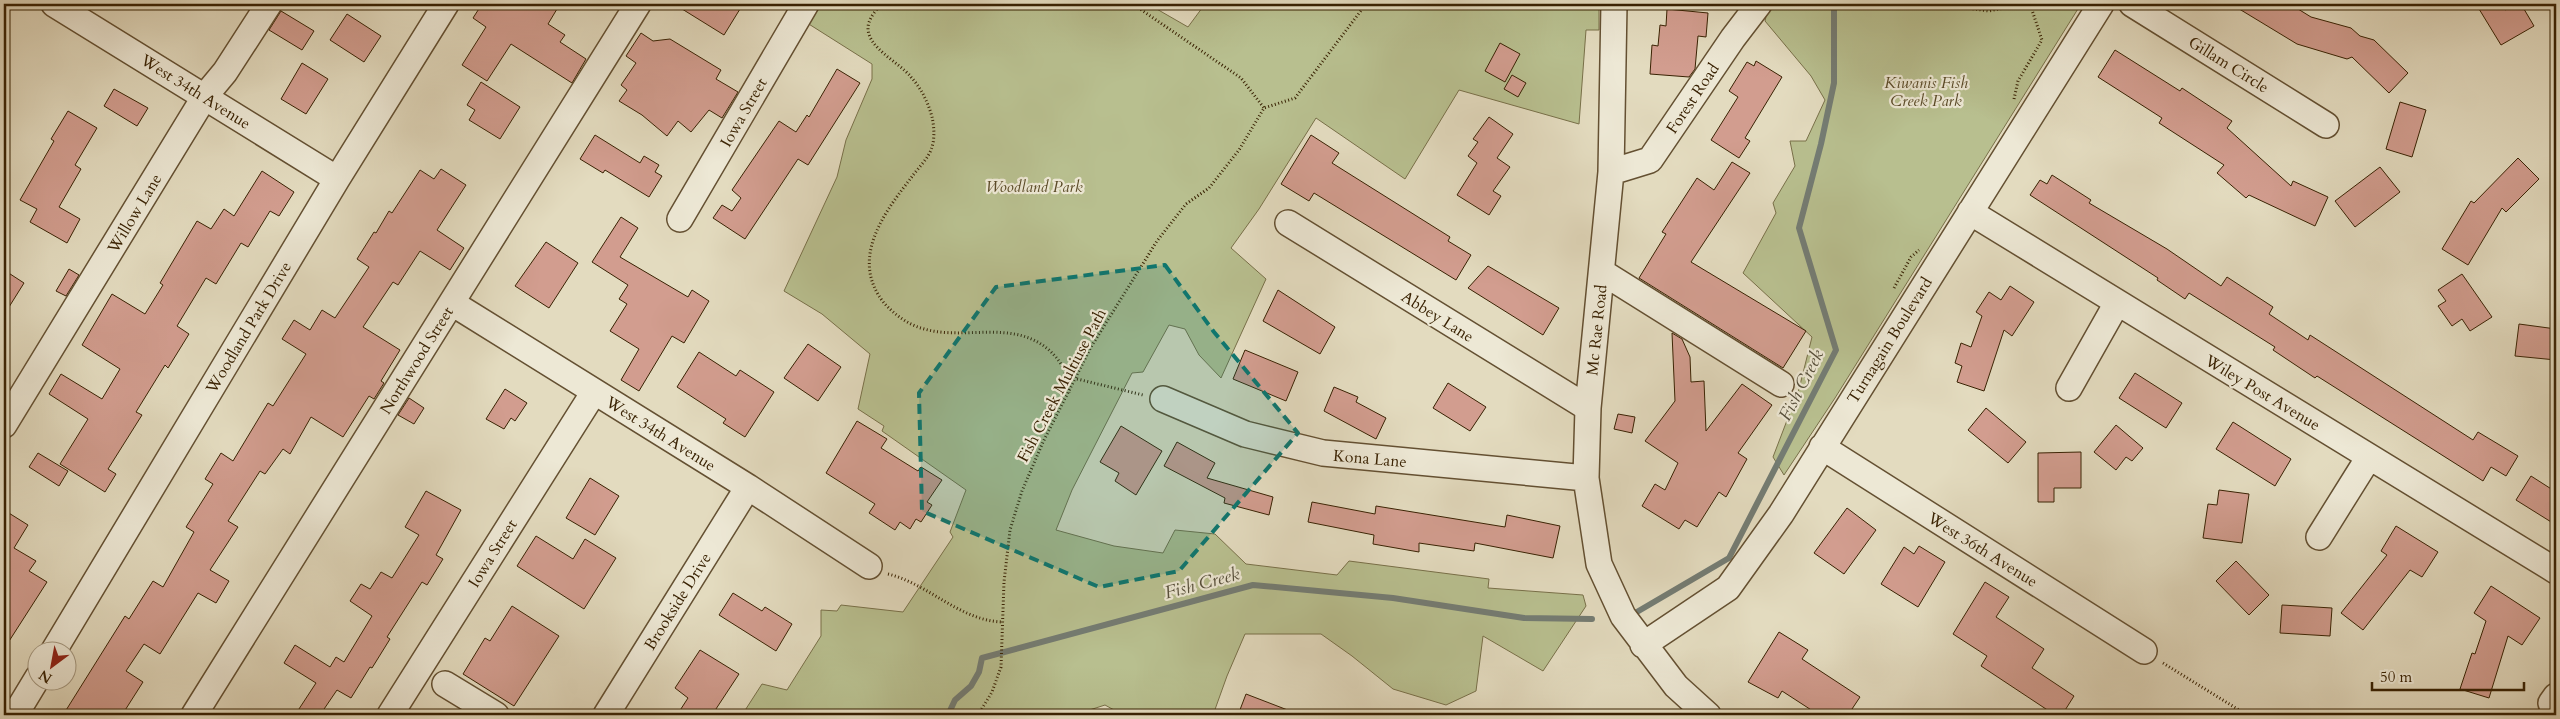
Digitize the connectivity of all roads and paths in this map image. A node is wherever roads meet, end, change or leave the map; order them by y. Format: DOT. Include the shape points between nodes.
graph roads {
  1 [pos="269,4"];
  2 [pos="446,4"];
  3 [pos="638,4"];
  4 [pos="806,4"];
  5 [pos="881,4"];
  6 [pos="1128,4"];
  7 [pos="1366,4"];
  8 [pos="1614,4"];
  9 [pos="1759,4"];
  10 [pos="1938,4"];
  11 [pos="2023,4"];
  12 [pos="2101,4"];
  13 [pos="2132,4"];
  14 [pos="66,7"];
  15 [pos="205,96"];
  16 [pos="1264,108"];
  17 [pos="2326,125"];
  18 [pos="1611,172"];
  19 [pos="337,179"];
  20 [pos="1970,212"];
  21 [pos="680,219"];
  22 [pos="1288,223"];
  23 [pos="1602,272"];
  24 [pos="452,303"];
  25 [pos="2118,303"];
  26 [pos="1077,379"];
  27 [pos="1781,384"];
  28 [pos="2069,388"];
  29 [pos="594,392"];
  30 [pos="1069,394"];
  31 [pos="1163,398"];
  32 [pos="1588,408"];
  33 [pos="4,426"];
  34 [pos="1822,447"];
  35 [pos="2369,457"];
  36 [pos="1586,478"];
  37 [pos="748,486"];
  38 [pos="2319,537"];
  39 [pos="869,566"];
  40 [pos="2556,571"];
  41 [pos="1003,622"];
  42 [pos="59,642"];
  43 [pos="1643,645"];
  44 [pos="2144,651"];
  45 [pos="445,684"];
  46 [pos="29,692"];
  47 [pos="14,715"];
  48 [pos="194,715"];
  49 [pos="390,715"];
  50 [pos="496,715"];
  51 [pos="606,715"];
  52 [pos="978,715"];
  53 [pos="1708,715"];
  54 [pos="2247,715"];
  1 -- 15 [label="street, Willow Lane" via="225,72"];
  2 -- 19 [label="street, Woodland Park Drive"];
  3 -- 24 [label="street, Northwood Street"];
  4 -- 21 [label="street, Iowa Street"];
  5 -- 30 [label="path" via="870,20 869,36 920,88 934,127 929,153 874,233 870,257 876,289 896,315 921,328 943,332 1004,332 1045,347 1063,366"];
  6 -- 16 [label="path" via="1241,78"];
  7 -- 16 [label="path" via="1295,98"];
  8 -- 18 [label="street, Mc Rae Road"];
  9 -- 18 [label="street, Forest Road" via="1650,160"];
  10 -- 11 [label="path" via="1989,11"];
  12 -- 20 [label="street, Turnagain Boulevard"];
  13 -- 17 [label="street, Gillam Circle"];
  14 -- 15 [label="street, West 34th Avenue"];
  15 -- 19 [label="street, West 34th Avenue"];
  15 -- 33 [label="street, Willow Lane"];
  16 -- 26 [label="path, Fish Creek Multiuse Path" via="1233,158 1209,188 1186,204 1157,241 1091,347"];
  18 -- 23 [label="street, Mc Rae Road"];
  19 -- 42 [label="street, Woodland Park Drive"];
  20 -- 25 [label="street, Wiley Post Avenue"];
  20 -- 34 [label="street, Turnagain Boulevard"];
  22 -- 32 [label="street, Abbey Lane"];
  23 -- 27 [label="street"];
  23 -- 32 [label="street, Mc Rae Road"];
  24 -- 29 [label="street, West 34th Avenue"];
  24 -- 48 [label="street, Northwood Street"];
  25 -- 28 [label="street"];
  25 -- 35 [label="street, Wiley Post Avenue"];
  26 -- 30 [label="path, Fish Creek Multiuse Path"];
  26 -- 31 [label="path"];
  29 -- 37 [label="street, West 34th Avenue"];
  29 -- 49 [label="street, Iowa Street"];
  30 -- 41 [label="path, Fish Creek Multiuse Path" via="1032,467 1012,522 1006,556"];
  31 -- 36 [label="street, Kona Lane" via="1245,434 1323,453"];
  32 -- 36 [label="street, Mc Rae Road"];
  34 -- 43 [label="street, Turnagain Boulevard" via="1781,514 1728,588"];
  34 -- 44 [label="street, West 36th Avenue"];
  35 -- 38 [label="street"];
  35 -- 40 [label="street, Wiley Post Avenue"];
  36 -- 43 [label="street, Mc Rae Road" via="1598,564 1623,616"];
  37 -- 39 [label="street, West 34th Avenue"];
  37 -- 51 [label="street, Brookside Drive"];
  39 -- 41 [label="path" via="906,581 980,620"];
  41 -- 52 [label="path, Fish Creek Multiuse Path" via="998,680"];
  43 -- 53 [label="street, Mc Rae Road" via="1676,686"];
  44 -- 54 [label="path"];
  45 -- 50 [label="street"];
  46 -- 47 [label="street"];
}
